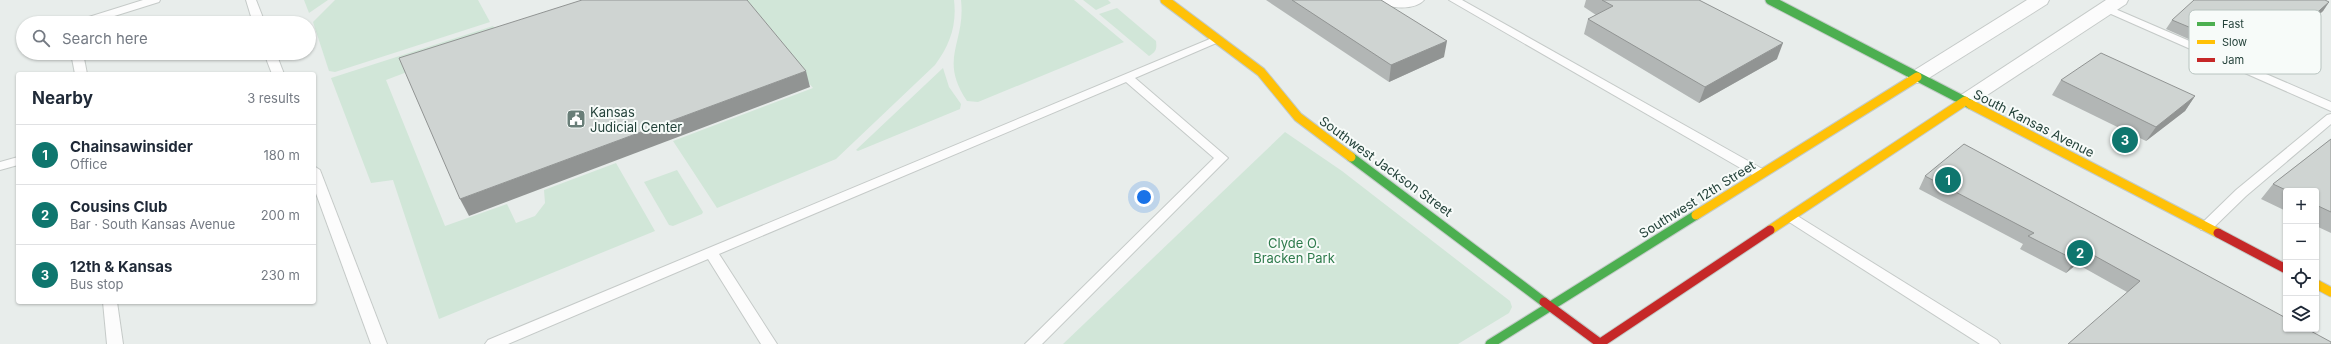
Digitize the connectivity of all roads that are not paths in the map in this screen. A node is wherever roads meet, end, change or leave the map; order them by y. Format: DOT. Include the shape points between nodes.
graph roads {
  1 [pos="155,0"];
  2 [pos="250,0"];
  3 [pos="1165,0"];
  4 [pos="1385,0"];
  5 [pos="1419,0"];
  6 [pos="1454,0"];
  7 [pos="1770,0"];
  8 [pos="2040,0"];
  9 [pos="2112,4"];
  10 [pos="103,16"];
  11 [pos="256,16"];
  12 [pos="1217,39"];
  13 [pos="2189,40"];
  14 [pos="78,60"];
  15 [pos="273,60"];
  16 [pos="81,72"];
  17 [pos="277,72"];
  18 [pos="2261,74"];
  19 [pos="1127,77"];
  20 [pos="1917,77"];
  21 [pos="1965,102"];
  22 [pos="2331,107"];
  23 [pos="2331,118"];
  24 [pos="16,161"];
  25 [pos="0,166"];
  26 [pos="1761,174"];
  27 [pos="316,175"];
  28 [pos="1790,217"];
  29 [pos="2206,227"];
  30 [pos="712,254"];
  31 [pos="2283,267"];
  32 [pos="2319,286"];
  33 [pos="2331,292"];
  34 [pos="110,304"];
  35 [pos="1551,306"];
  36 [pos="115,344"];
  37 [pos="379,344"];
  38 [pos="493,344"];
  39 [pos="769,344"];
  40 [pos="1034,344"];
  41 [pos="1490,344"];
  42 [pos="1600,344"];
  43 [pos="1992,344"];
  1 -- 10 [label="lane"];
  2 -- 11 [label="lane"];
  3 -- 12 [label="main road, Southwest Jackson Street"];
  4 -- 5 [label="lane" via="1409,4"];
  6 -- 26 [label="lane"];
  7 -- 20 [label="main road, South Kansas Avenue"];
  8 -- 20 [label="street"];
  9 -- 13 [label="lane"];
  9 -- 21 [label="street"];
  12 -- 19 [label="lane"];
  12 -- 35 [label="main road, Southwest Jackson Street" via="1261,72 1298,117"];
  14 -- 16 [label="lane"];
  15 -- 17 [label="lane"];
  18 -- 22 [label="lane"];
  19 -- 30 [label="lane"];
  19 -- 40 [label="lane" via="1222,158"];
  20 -- 21 [label="main road, South Kansas Avenue"];
  20 -- 26 [label="main road, Southwest 12th Street"];
  21 -- 28 [label="main road"];
  21 -- 29 [label="main road, South Kansas Avenue"];
  23 -- 29 [label="lane" via="2241,193"];
  24 -- 25 [label="lane"];
  26 -- 35 [label="main road, Southwest 12th Street"];
  27 -- 37 [label="lane"];
  28 -- 42 [label="main road"];
  28 -- 43 [label="lane"];
  29 -- 31 [label="main road, South Kansas Avenue"];
  30 -- 38 [label="lane"];
  30 -- 39 [label="lane"];
  32 -- 33 [label="main road"];
  34 -- 36 [label="lane"];
  35 -- 41 [label="main road, Southwest 12th Street"];
  35 -- 42 [label="main road, Southwest Jackson Street"];
}
